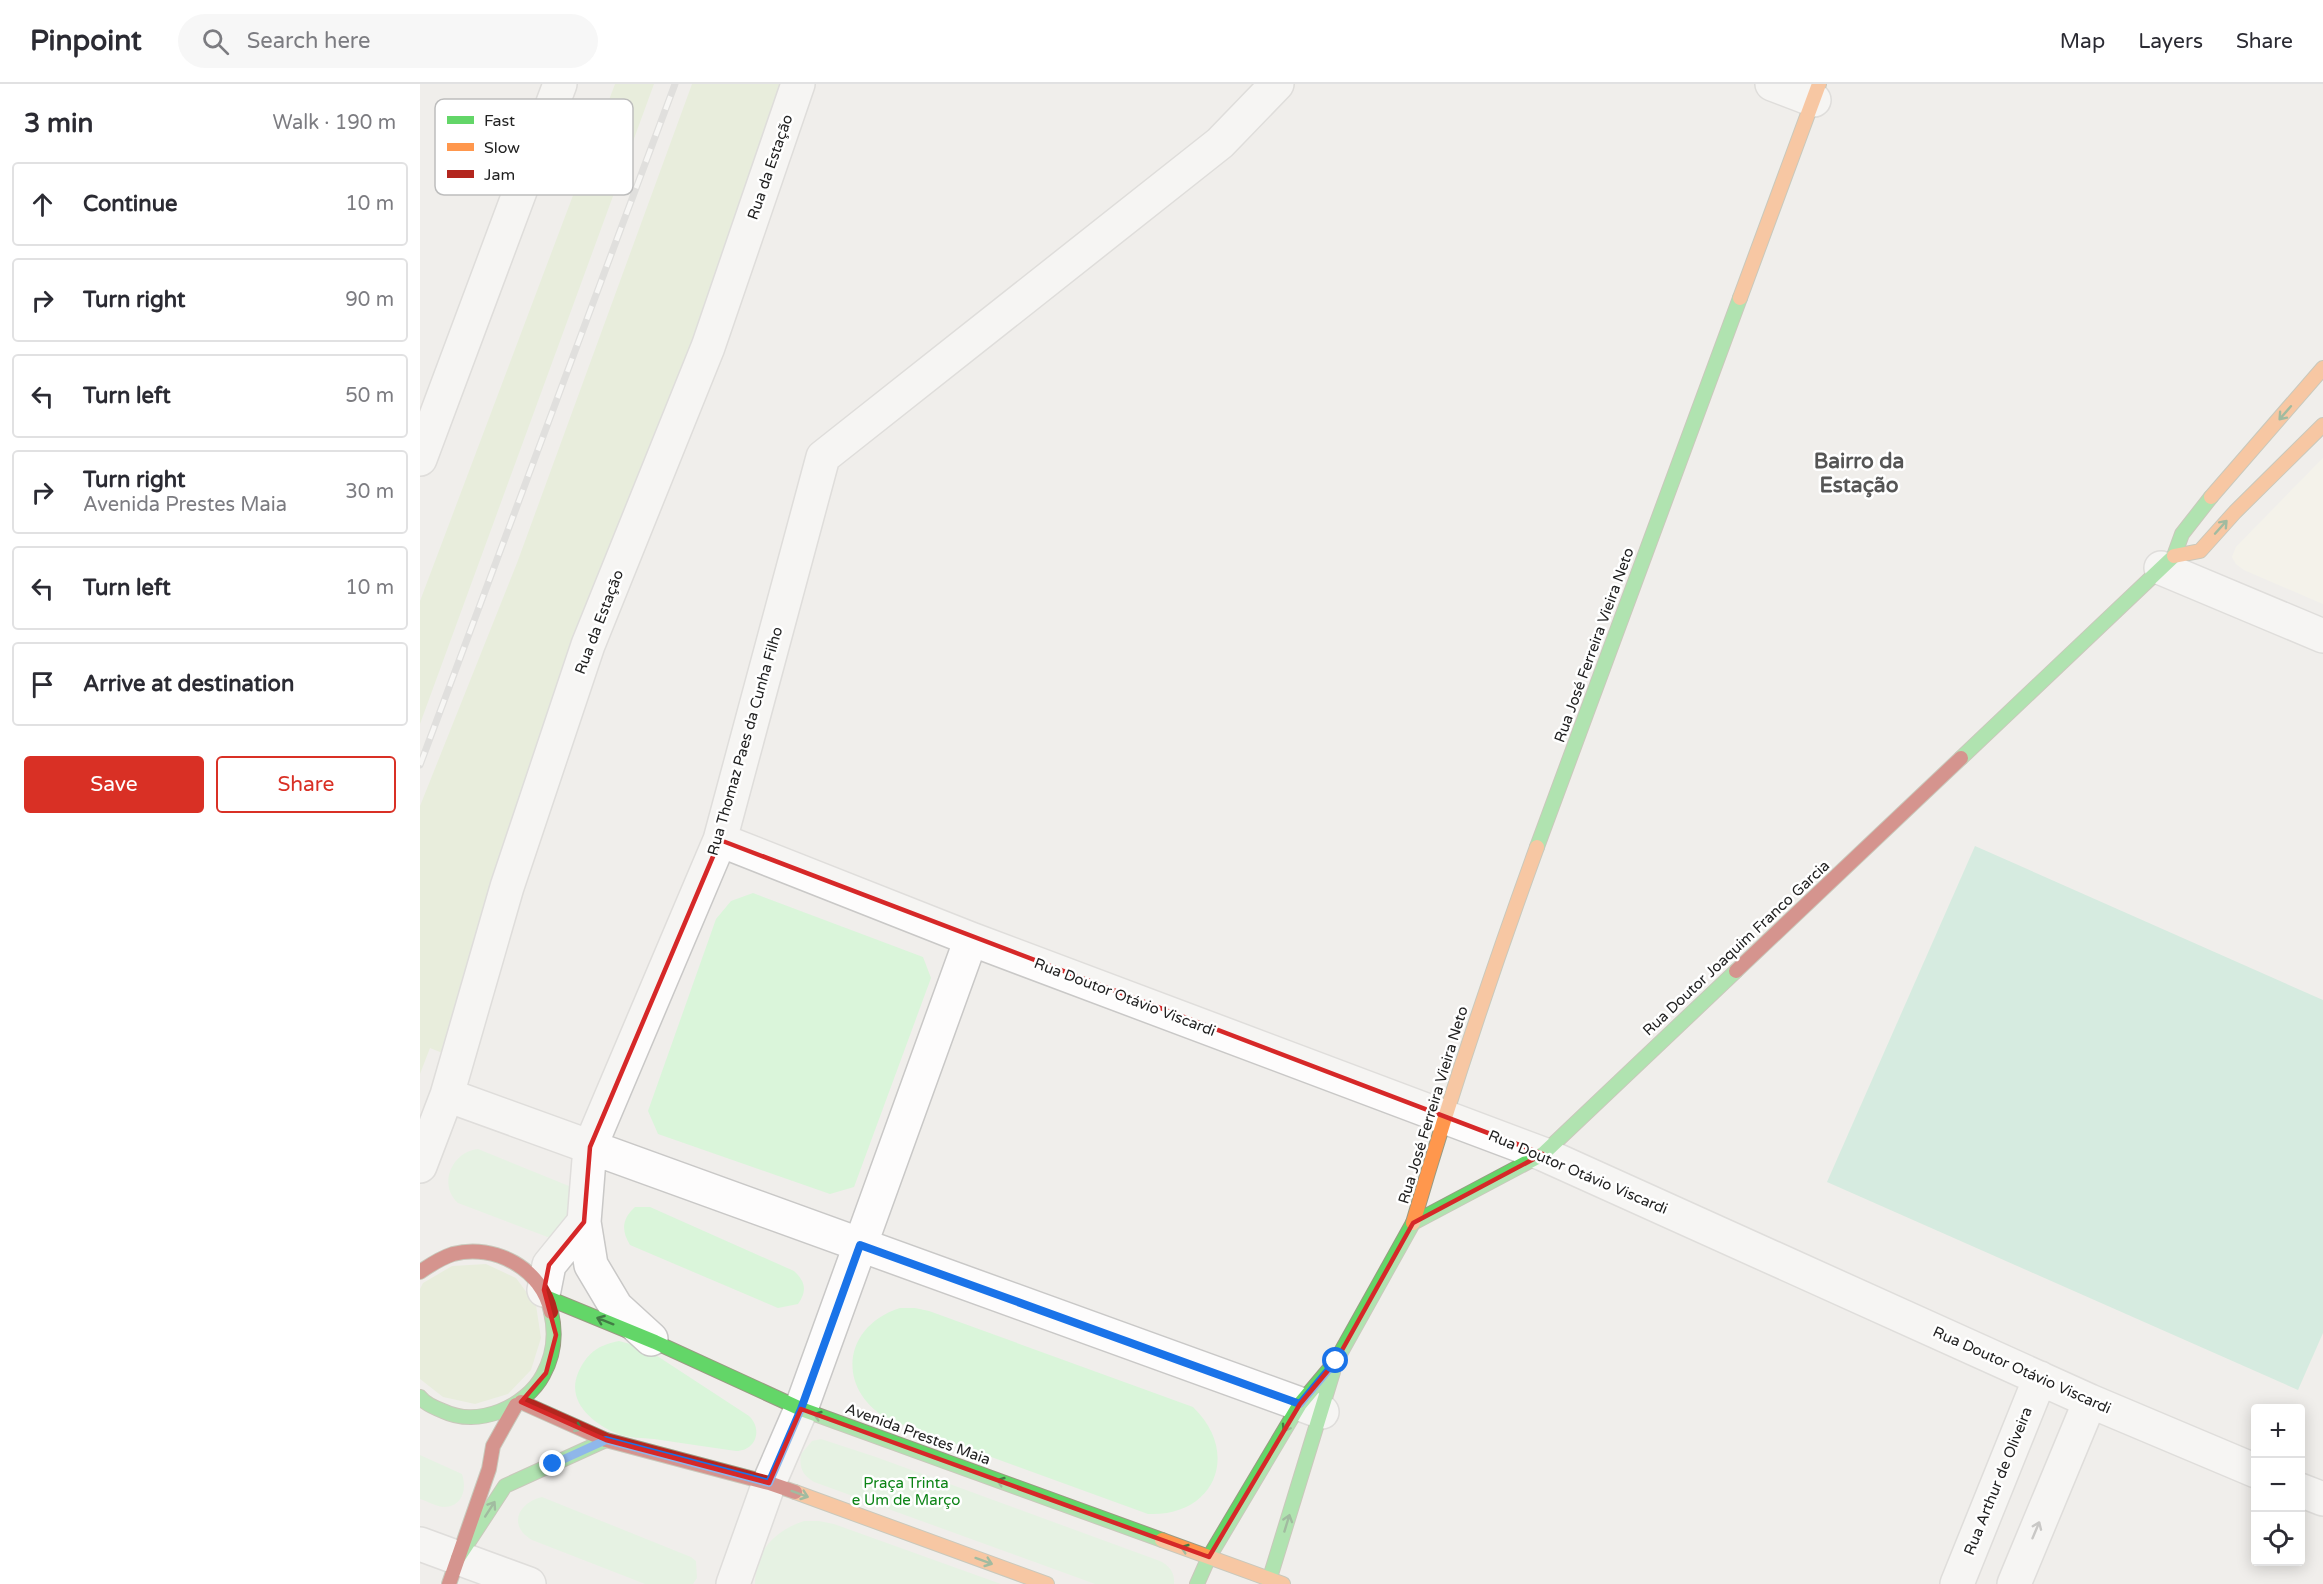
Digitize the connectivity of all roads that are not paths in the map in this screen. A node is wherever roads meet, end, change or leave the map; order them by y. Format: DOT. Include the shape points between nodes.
graph roads {
  1 [pos="560,84"];
  2 [pos="798,84"];
  3 [pos="1277,84"];
  4 [pos="1772,84"];
  5 [pos="1816,92"];
  6 [pos="554,99"];
  7 [pos="519,195"];
  8 [pos="2323,368"];
  9 [pos="2323,425"];
  10 [pos="420,459"];
  11 [pos="2167,562"];
  12 [pos="2323,636"];
  13 [pos="720,840"];
  14 [pos="971,939"];
  15 [pos="447,1095"];
  16 [pos="1444,1118"];
  17 [pos="590,1147"];
  18 [pos="1543,1154"];
  19 [pos="420,1166"];
  20 [pos="584,1222"];
  21 [pos="1413,1223"];
  22 [pos="860,1245"];
  23 [pos="420,1272"];
  24 [pos="543,1281"];
  25 [pos="655,1342"];
  26 [pos="1336,1361"];
  27 [pos="2040,1378"];
  28 [pos="420,1397"];
  29 [pos="2090,1401"];
  30 [pos="518,1404"];
  31 [pos="1311,1408"];
  32 [pos="801,1409"];
  33 [pos="487,1416"];
  34 [pos="606,1440"];
  35 [pos="493,1446"];
  36 [pos="2251,1469"];
  37 [pos="769,1483"];
  38 [pos="2305,1492"];
  39 [pos="2323,1500"];
  40 [pos="420,1544"];
  41 [pos="1209,1557"];
  42 [pos="454,1571"];
  43 [pos="1274,1582"];
  44 [pos="529,1584"];
  45 [pos="733,1584"];
  46 [pos="1047,1584"];
  47 [pos="1197,1584"];
  48 [pos="1957,1584"];
  49 [pos="2014,1584"];
  1 -- 6 [label="street"];
  2 -- 15 [label="street, Rua da Estação" via="708,347 588,645 507,887"];
  3 -- 13 [label="street, Rua Thomaz Paes da Cunha Filho" via="1220,143 823,457"];
  4 -- 5 [label="street"];
  5 -- 16 [label="street, Rua José Ferreira Vieira Neto" via="1509,924"];
  7 -- 10 [label="street"];
  8 -- 11 [label="street, Rua Doutor Joaquim Franco Garcia, one-way" via="2193,518"];
  11 -- 9 [label="street, Rua Doutor Joaquim Franco Garcia, one-way" via="2200,551"];
  11 -- 12 [label="street"];
  11 -- 18 [label="street, Rua Doutor Joaquim Franco Garcia"];
  13 -- 14 [label="street, Rua Doutor Otávio Viscardi"];
  13 -- 17 [label="street, Rua Thomaz Paes da Cunha Filho"];
  14 -- 16 [label="street, Rua Doutor Otávio Viscardi"];
  14 -- 22 [label="street"];
  15 -- 17 [label="street"];
  15 -- 19 [label="street, Rua da Estação"];
  16 -- 18 [label="street, Rua Doutor Otávio Viscardi"];
  16 -- 21 [label="street, Rua José Ferreira Vieira Neto"];
  17 -- 20 [label="street, Rua Thomaz Paes da Cunha Filho"];
  17 -- 22 [label="street"];
  18 -- 21 [label="street, Rua Doutor Joaquim Franco Garcia"];
  18 -- 27 [label="street, Rua Doutor Otávio Viscardi"];
  20 -- 24 [label="street"];
  20 -- 25 [label="street, Rua Thomaz Paes da Cunha Filho" via="591,1265 601,1282 616,1307"];
  21 -- 26 [label="street"];
  22 -- 31 [label="street"];
  22 -- 32 [label="street"];
  23 -- 24 [label="street, Avenida Prestes Maia" via="435,1259 468,1251 501,1255"];
  25 -- 24 [label="street, Avenida Prestes Maia, one-way"];
  24 -- 30 [label="street" via="556,1335 546,1373"];
  25 -- 32 [label="street, Avenida Prestes Maia"];
  26 -- 31 [label="street"];
  26 -- 31 [label="street"];
  27 -- 29 [label="street, Rua Doutor Otávio Viscardi"];
  27 -- 48 [label="street, Rua Arthur de Oliveira"];
  28 -- 33 [label="street" via="453,1415"];
  29 -- 36 [label="street, Rua Doutor Otávio Viscardi"];
  49 -- 29 [label="street, one-way"];
  30 -- 33 [label="street"];
  30 -- 34 [label="street, one-way"];
  30 -- 35 [label="street"];
  31 -- 41 [label="street, one-way"];
  43 -- 31 [label="street, one-way"];
  32 -- 37 [label="street"];
  41 -- 32 [label="street, Avenida Prestes Maia, one-way"];
  33 -- 35 [label="street"];
  34 -- 37 [label="street"];
  42 -- 34 [label="street, one-way" via="505,1486"];
  35 -- 42 [label="street" via="489,1469"];
  37 -- 45 [label="street"];
  37 -- 46 [label="street, one-way"];
  38 -- 39 [label="street"];
  40 -- 42 [label="street"];
  41 -- 43 [label="street, Avenida Prestes Maia"];
  41 -- 47 [label="street"];
  42 -- 44 [label="street"];
}
